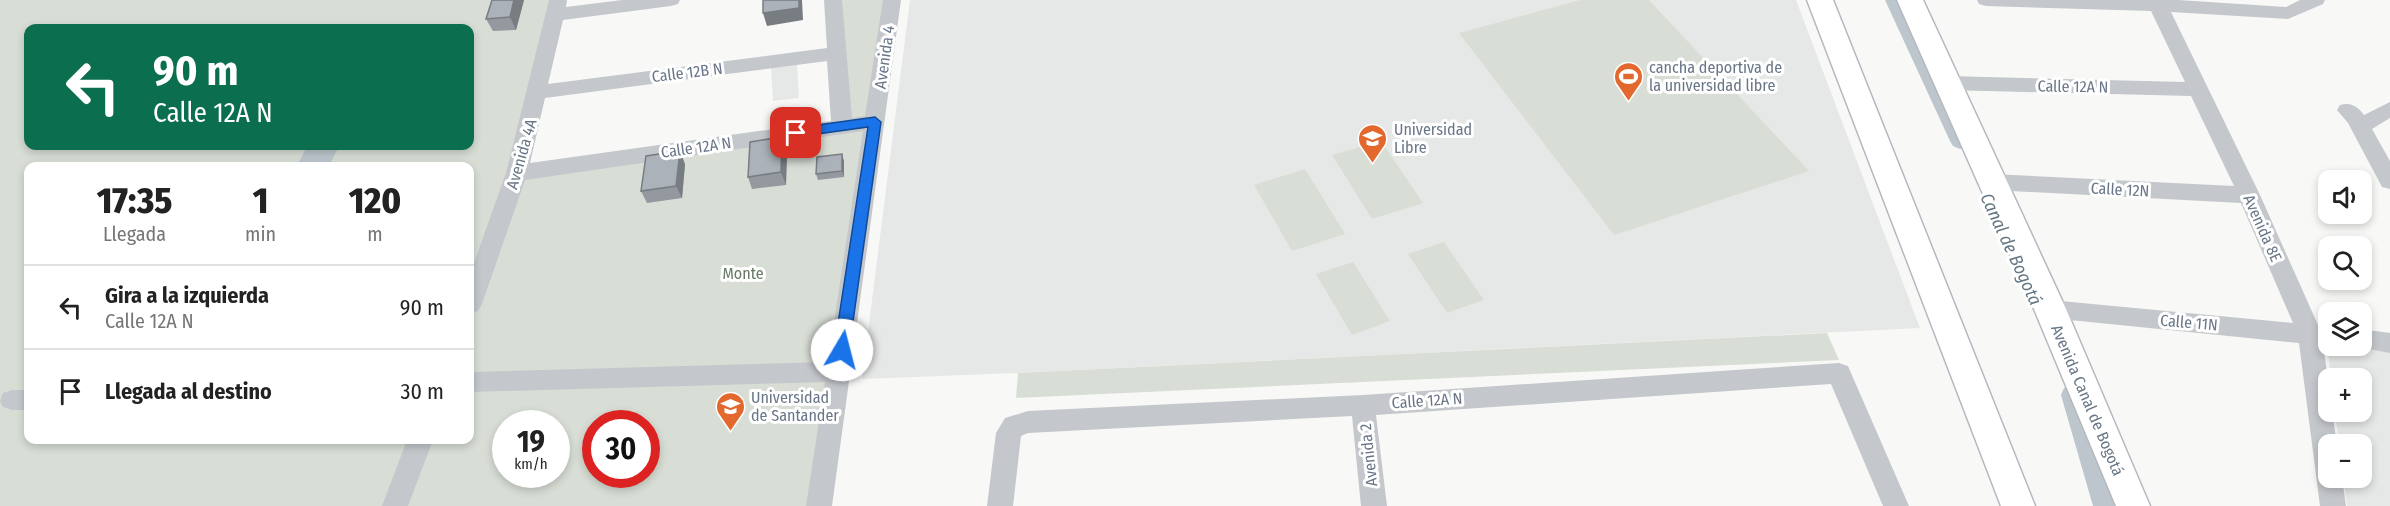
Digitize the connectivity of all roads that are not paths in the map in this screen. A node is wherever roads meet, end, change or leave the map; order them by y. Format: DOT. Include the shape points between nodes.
graph roads {
  1 [pos="671,0"];
  2 [pos="833,0"];
  3 [pos="892,0"];
  4 [pos="1820,0"];
  5 [pos="1910,0"];
  6 [pos="1986,0"];
  7 [pos="2316,0"];
  8 [pos="2155,3"];
  9 [pos="555,7"];
  10 [pos="837,53"];
  11 [pos="1947,83"];
  12 [pos="2200,89"];
  13 [pos="538,92"];
  14 [pos="2390,109"];
  15 [pos="875,122"];
  16 [pos="842,126"];
  17 [pos="518,173"];
  18 [pos="2390,181"];
  19 [pos="1992,182"];
  20 [pos="2249,195"];
  21 [pos="474,293"];
  22 [pos="2050,309"];
  23 [pos="2318,333"];
  24 [pos="2318,335"];
  25 [pos="2372,341"];
  26 [pos="2390,343"];
  27 [pos="2320,356"];
  28 [pos="838,372"];
  29 [pos="474,382"];
  30 [pos="1363,405"];
  31 [pos="2326,434"];
  32 [pos="418,444"];
  33 [pos="2331,488"];
  34 [pos="395,506"];
  35 [pos="819,506"];
  36 [pos="1000,506"];
  37 [pos="1374,506"];
  38 [pos="1896,506"];
  39 [pos="2018,506"];
  40 [pos="2133,506"];
  41 [pos="2333,506"];
  1 -- 9 [label="street"];
  2 -- 10 [label="street"];
  3 -- 15 [label="street, Avenida 4"];
  4 -- 39 [label="main road"];
  5 -- 11 [label="main road, Avenida Canal de Bogotá"];
  6 -- 8 [label="street"];
  7 -- 8 [label="street" via="2288,13"];
  8 -- 12 [label="street, Avenida 8E"];
  9 -- 13 [label="street, Avenida 4A"];
  10 -- 13 [label="street, Calle 12B N"];
  10 -- 16 [label="street"];
  11 -- 12 [label="street, Calle 12A N"];
  11 -- 19 [label="main road, Avenida Canal de Bogotá"];
  12 -- 20 [label="street, Avenida 8E"];
  13 -- 17 [label="street, Avenida 4A"];
  14 -- 18 [label="street" via="2354,118"];
  15 -- 16 [label="street, Calle 12A N"];
  15 -- 28 [label="street, Avenida 4"];
  16 -- 17 [label="street, Calle 12A N"];
  17 -- 21 [label="street, Avenida 4A"];
  19 -- 20 [label="street, Calle 12N"];
  19 -- 22 [label="main road, Avenida Canal de Bogotá"];
  20 -- 23 [label="street, Avenida 8E"];
  22 -- 24 [label="street, Calle 11N"];
  22 -- 40 [label="main road, Avenida Canal de Bogotá"];
  25 -- 26 [label="street"];
  27 -- 31 [label="street, Avenida 8E"];
  28 -- 29 [label="street"];
  28 -- 35 [label="street, Avenida 4"];
  30 -- 36 [label="street, Calle 12A N" via="1028,422 1014,426 1007,444"];
  30 -- 37 [label="street, Avenida 2"];
  30 -- 38 [label="street, Calle 12A N" via="1839,373"];
  32 -- 34 [label="street"];
  33 -- 41 [label="street"];
}
